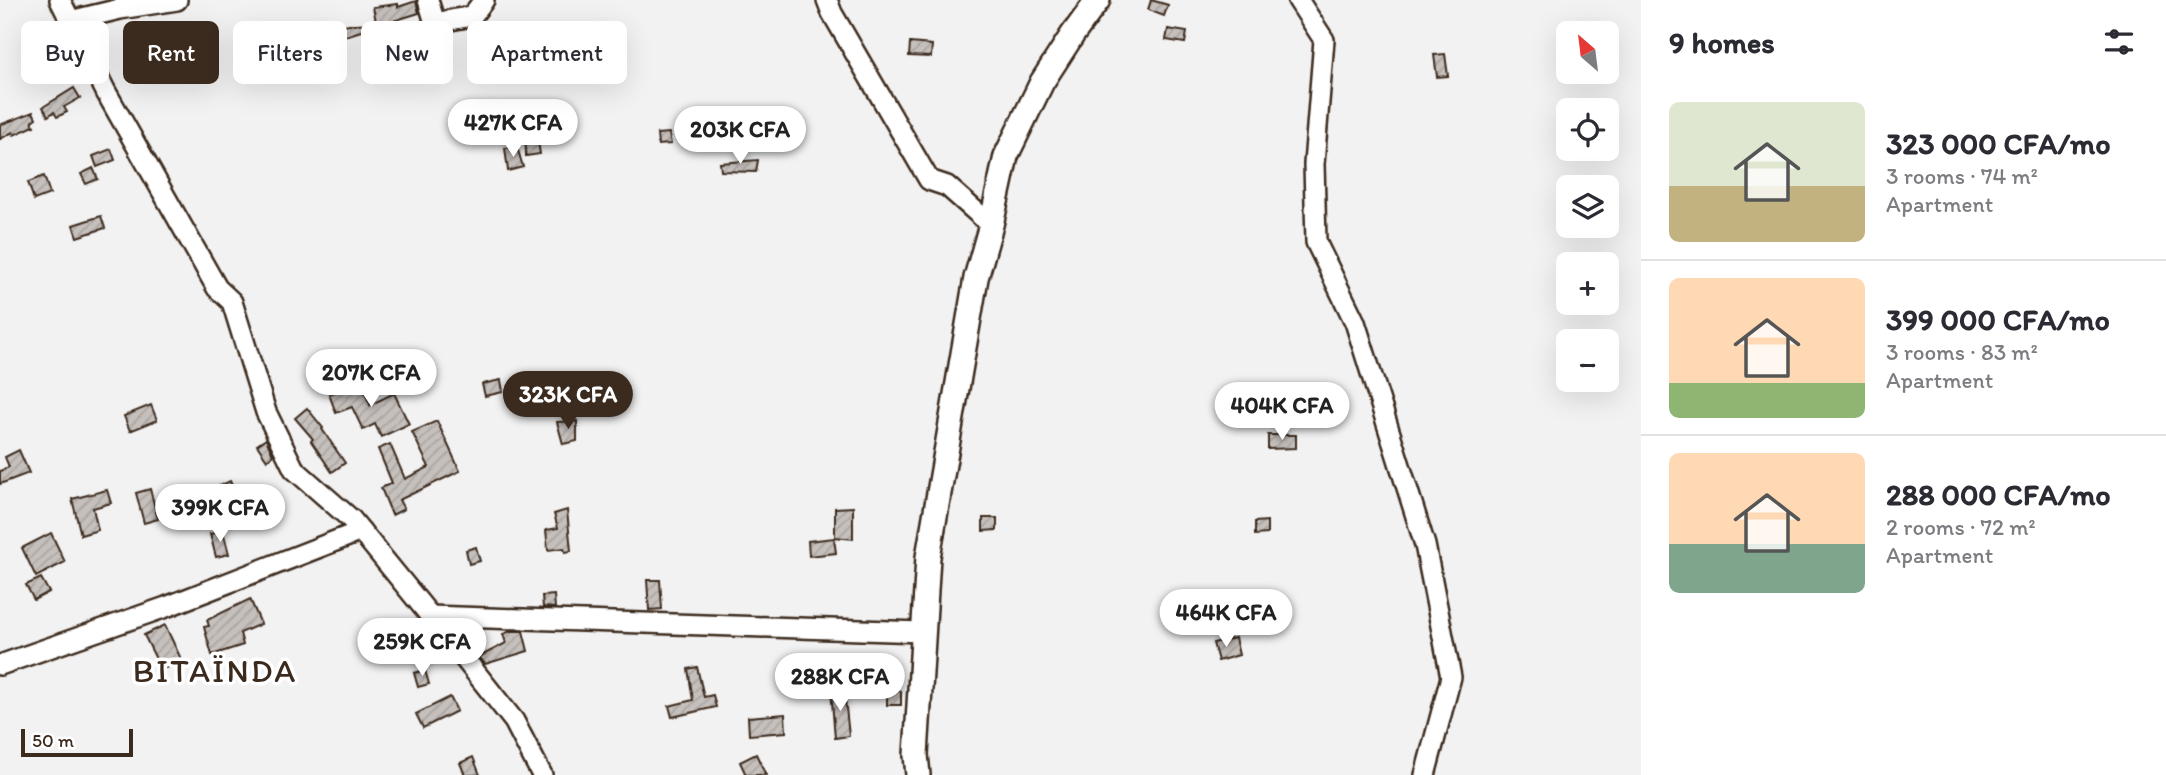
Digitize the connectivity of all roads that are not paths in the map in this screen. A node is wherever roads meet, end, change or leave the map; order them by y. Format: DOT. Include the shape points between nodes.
graph roads {
  1 [pos="60,0"];
  2 [pos="177,0"];
  3 [pos="428,0"];
  4 [pos="484,0"];
  5 [pos="828,0"];
  6 [pos="1098,0"];
  7 [pos="1298,0"];
  8 [pos="71,21"];
  9 [pos="102,84"];
  10 [pos="991,225"];
  11 [pos="361,531"];
  12 [pos="429,616"];
  13 [pos="922,632"];
  14 [pos="0,665"];
  15 [pos="542,775"];
  16 [pos="918,775"];
  17 [pos="1425,775"];
  1 -- 8 [label="street"];
  2 -- 8 [label="street"];
  3 -- 4 [label="street" via="435,23 472,16"];
  5 -- 10 [label="street" via="929,180 947,186"];
  6 -- 10 [label="main road" via="1042,82 1006,156"];
  7 -- 17 [label="street" via="1324,40 1314,164 1316,242 1355,322 1425,545 1451,677"];
  9 -- 11 [label="street" via="217,288 232,302 266,412 294,469"];
  10 -- 13 [label="main road" via="976,278 928,556"];
  11 -- 12 [label="street"];
  11 -- 14 [label="street"];
  12 -- 13 [label="street"];
  12 -- 15 [label="street" via="514,720"];
  13 -- 16 [label="main road"];
}
